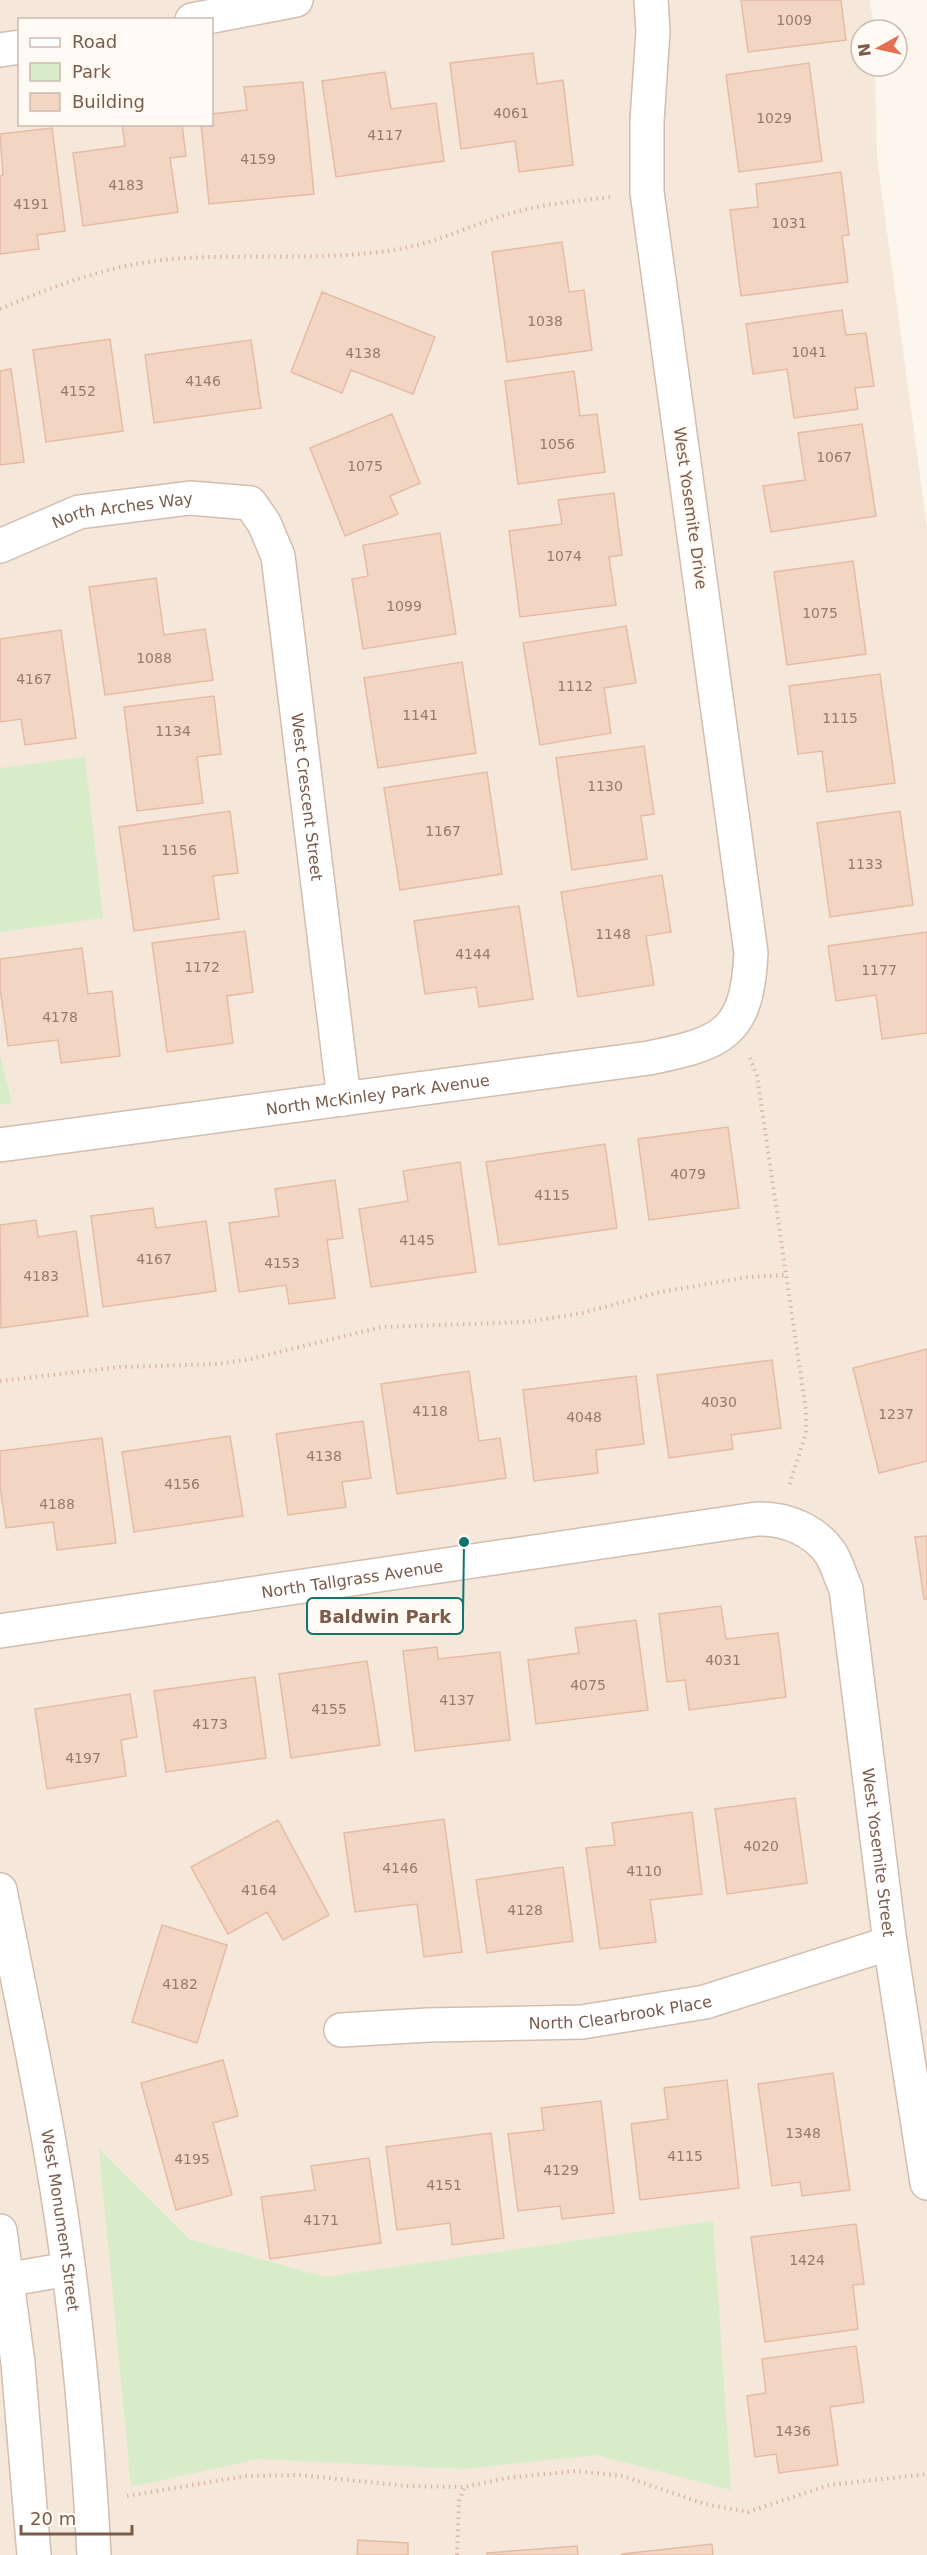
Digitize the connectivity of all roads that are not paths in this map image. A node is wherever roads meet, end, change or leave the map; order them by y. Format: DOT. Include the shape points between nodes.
graph roads {
  1 [pos="296,0"];
  2 [pos="651,0"];
  3 [pos="229,7"];
  4 [pos="198,18"];
  5 [pos="18,47"];
  6 [pos="0,51"];
  7 [pos="250,503"];
  8 [pos="0,546"];
  9 [pos="740,1013"];
  10 [pos="344,1099"];
  11 [pos="0,1145"];
  12 [pos="809,1532"];
  13 [pos="0,1631"];
  14 [pos="0,1890"];
  15 [pos="890,1943"];
  16 [pos="341,2030"];
  17 [pos="927,2183"];
  18 [pos="0,2231"];
  19 [pos="68,2269"];
  20 [pos="4,2280"];
  21 [pos="34,2555"];
  22 [pos="94,2555"];
  1 -- 3 [label="street"];
  2 -- 9 [label="street, West Yosemite Drive" via="647,192 751,953 750,982"];
  3 -- 4 [label="street"];
  5 -- 6 [label="street"];
  7 -- 8 [label="street, North Arches Way" via="190,498 79,512"];
  7 -- 10 [label="street, West Crescent Street" via="264,523 278,556"];
  9 -- 10 [label="street, North McKinley Park Avenue" via="727,1031 697,1048 649,1058"];
  10 -- 11 [label="street, North McKinley Park Avenue"];
  12 -- 13 [label="street, North Tallgrass Avenue" via="778,1519 757,1519"];
  12 -- 15 [label="street, West Yosemite Street" via="831,1554 846,1589"];
  14 -- 19 [label="street, West Monument Street" via="51,2154"];
  15 -- 16 [label="street, North Clearbrook Place" via="705,2002 582,2022"];
  15 -- 17 [label="street, West Yosemite Street"];
  18 -- 20 [label="street"];
  19 -- 20 [label="street"];
  19 -- 22 [label="street, West Monument Street"];
  20 -- 21 [label="street" via="18,2363"];
}
